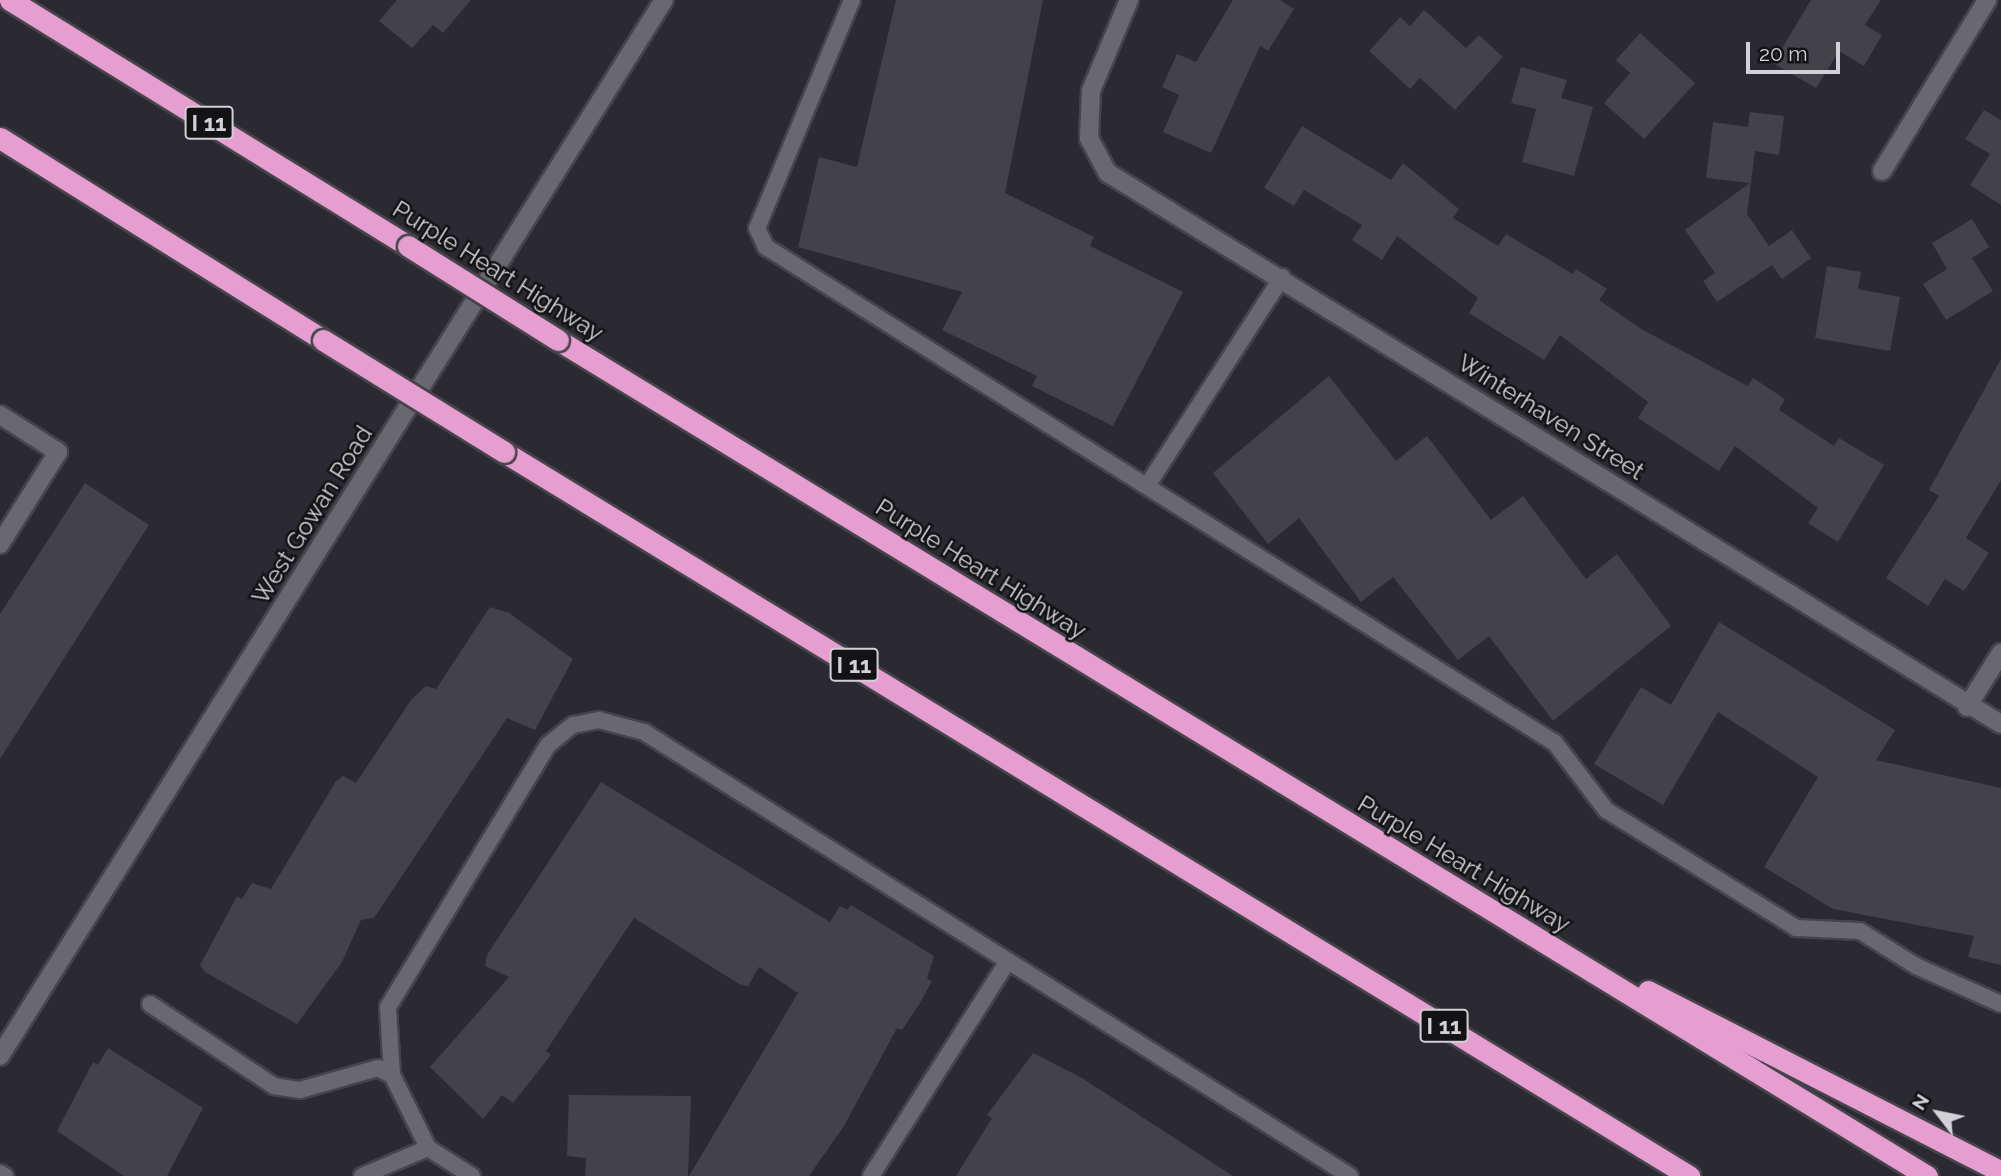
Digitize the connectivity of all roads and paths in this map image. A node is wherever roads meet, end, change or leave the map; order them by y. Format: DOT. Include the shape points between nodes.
graph roads {
  1 [pos="10,0"];
  2 [pos="664,0"];
  3 [pos="852,0"];
  4 [pos="1129,0"];
  5 [pos="1987,0"];
  6 [pos="0,138"];
  7 [pos="1882,171"];
  8 [pos="1282,277"];
  9 [pos="0,415"];
  10 [pos="1147,486"];
  11 [pos="0,544"];
  12 [pos="2001,653"];
  13 [pos="1967,707"];
  14 [pos="2001,724"];
  15 [pos="1500,916"];
  16 [pos="1007,961"];
  17 [pos="150,1004"];
  18 [pos="2001,1004"];
  19 [pos="0,1056"];
  20 [pos="392,1075"];
  21 [pos="428,1148"];
  22 [pos="2001,1172"];
  23 [pos="0,1173"];
  24 [pos="1686,1175"];
  25 [pos="5,1176"];
  26 [pos="362,1176"];
  27 [pos="472,1176"];
  28 [pos="871,1176"];
  29 [pos="1350,1176"];
  30 [pos="1927,1176"];
  1 -- 15 [label="highway, Purple Heart Highway / I 11, bridge"];
  2 -- 19 [label="street, West Gowan Road"];
  3 -- 10 [label="lane" via="757,228 766,247"];
  4 -- 8 [label="street, Winterhaven Street" via="1091,91 1089,138 1108,173"];
  5 -- 7 [label="street"];
  6 -- 24 [label="highway, I 11, bridge"];
  8 -- 10 [label="lane"];
  8 -- 13 [label="street, Winterhaven Street"];
  9 -- 11 [label="street" via="58,452"];
  10 -- 18 [label="lane" via="1555,743 1606,810 1796,928 1860,931 1916,967"];
  12 -- 13 [label="street"];
  13 -- 14 [label="street, Winterhaven Street"];
  15 -- 22 [label="highway"];
  15 -- 30 [label="highway, Purple Heart Highway / I 11"];
  16 -- 20 [label="lane" via="644,732 599,720 573,725 548,745 388,1007"];
  16 -- 28 [label="lane"];
  16 -- 29 [label="lane"];
  17 -- 20 [label="lane" via="274,1086 300,1090 378,1068"];
  20 -- 21 [label="lane"];
  21 -- 26 [label="lane"];
  21 -- 27 [label="lane"];
  23 -- 25 [label="lane"];
}
